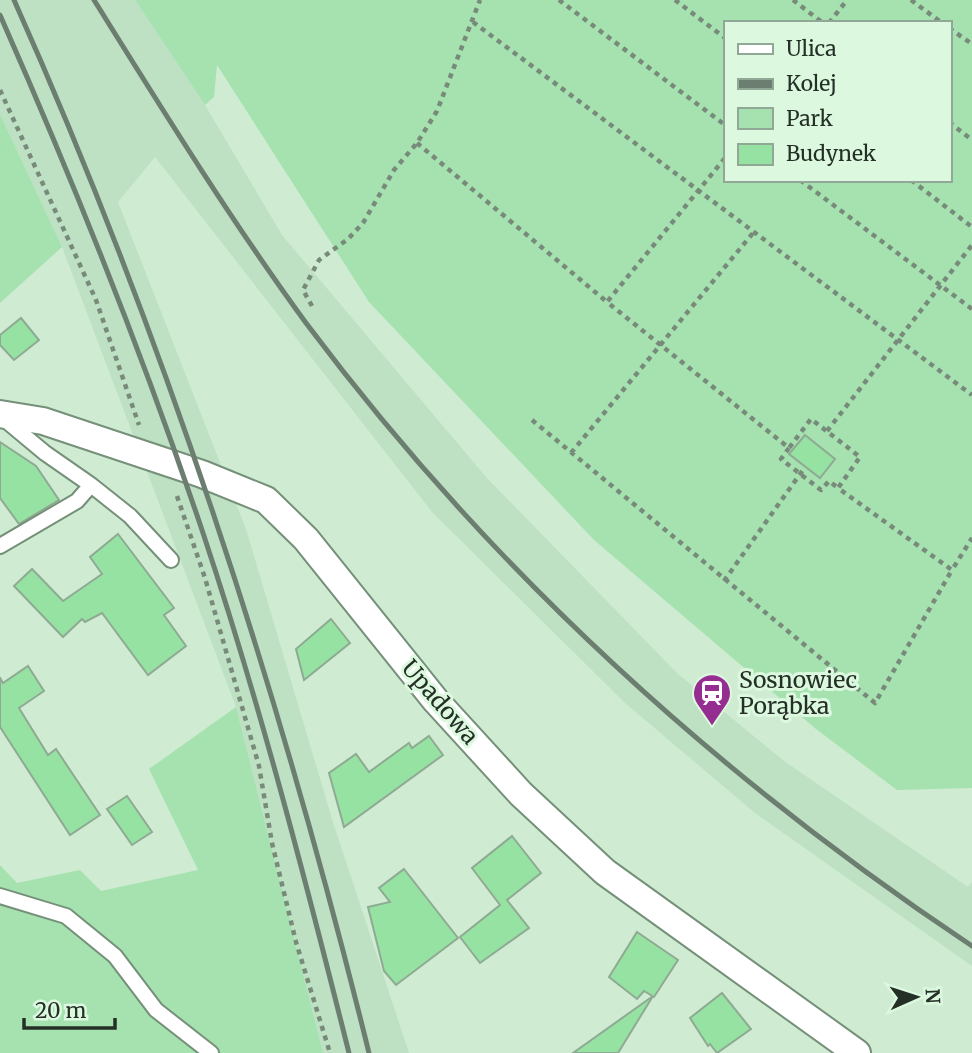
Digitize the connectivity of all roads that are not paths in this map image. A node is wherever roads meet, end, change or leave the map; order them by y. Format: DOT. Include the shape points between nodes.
graph roads {
  1 [pos="0,415"];
  2 [pos="92,485"];
  3 [pos="0,546"];
  4 [pos="171,559"];
  5 [pos="0,897"];
  6 [pos="211,1053"];
  7 [pos="857,1053"];
  1 -- 2 [label="lane"];
  1 -- 7 [label="street, Upadowa" via="43,421 266,500 306,539 436,701 540,811 606,872"];
  2 -- 3 [label="lane" via="77,501"];
  2 -- 4 [label="lane"];
  5 -- 6 [label="lane" via="66,916 115,956 156,1010"];
}
